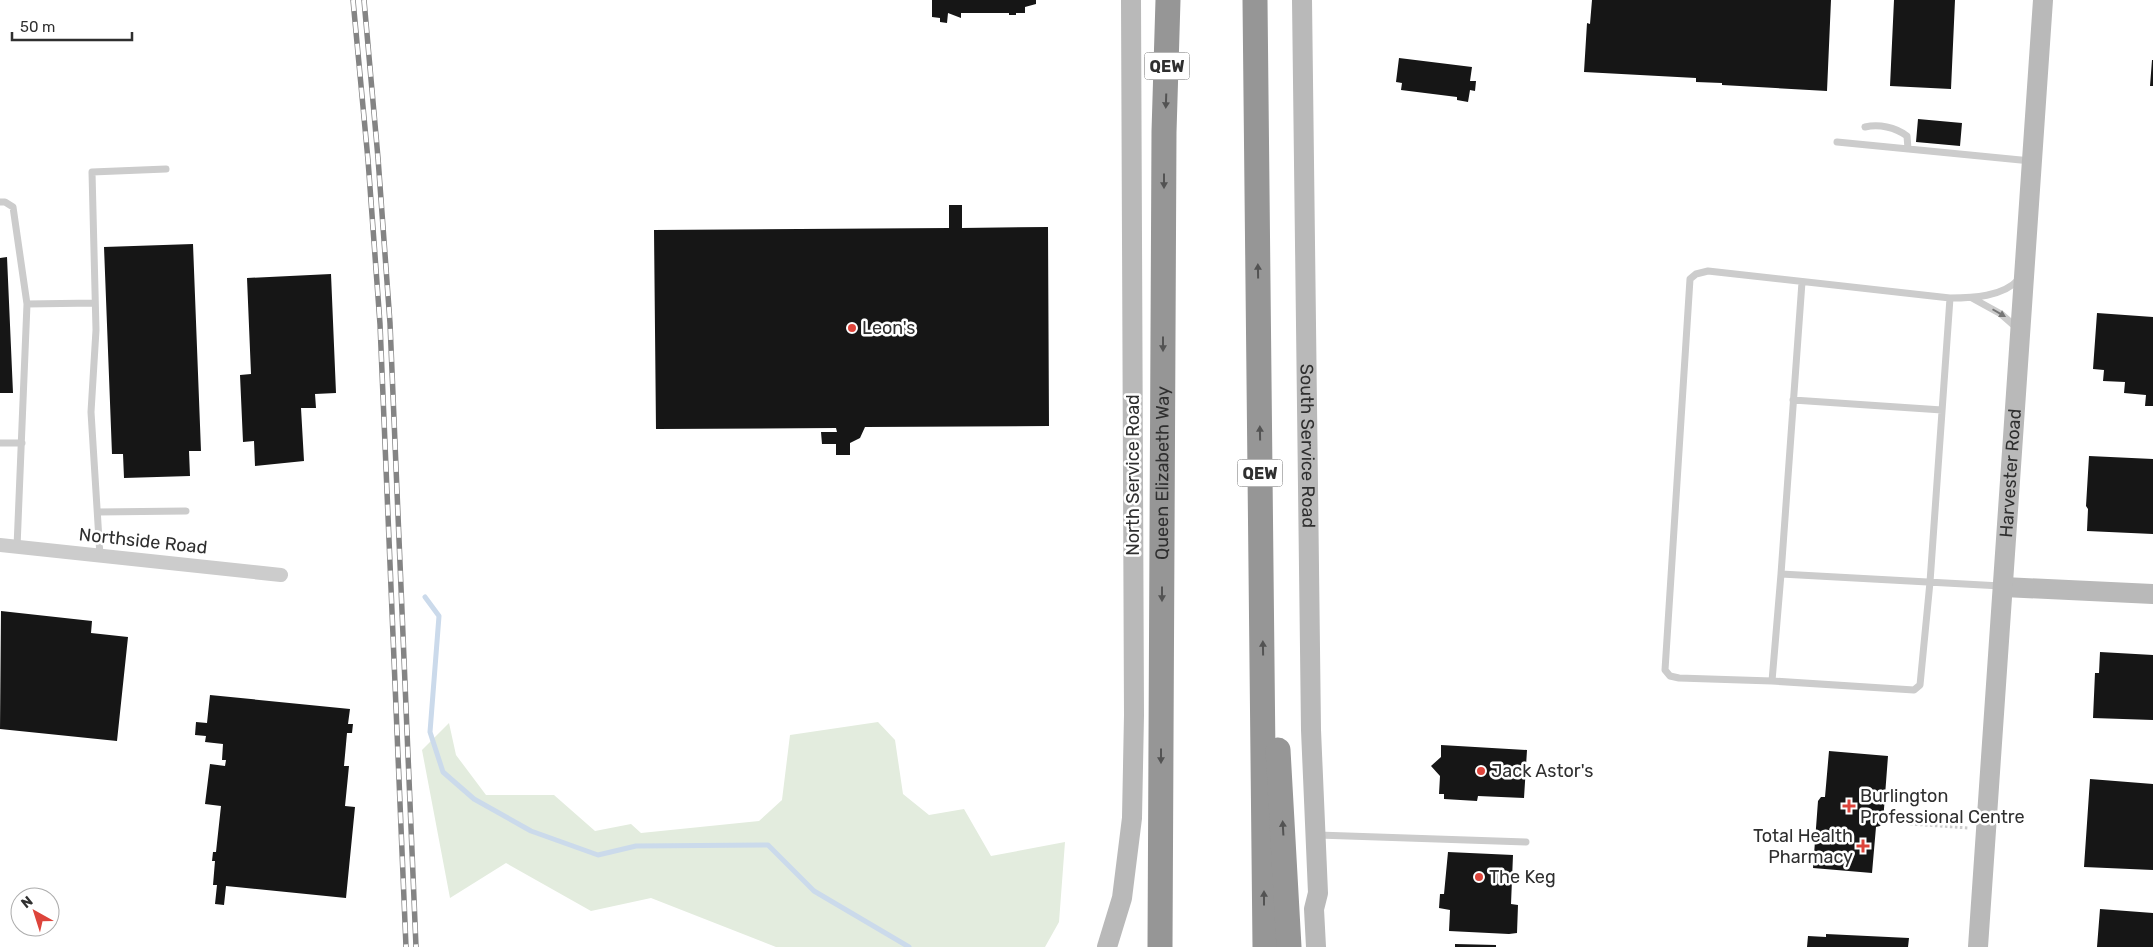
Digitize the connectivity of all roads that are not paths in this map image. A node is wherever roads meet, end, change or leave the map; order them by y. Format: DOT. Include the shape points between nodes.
graph roads {
  1 [pos="1131,0"];
  2 [pos="1168,0"];
  3 [pos="1255,0"];
  4 [pos="1302,0"];
  5 [pos="2043,0"];
  6 [pos="1865,127"];
  7 [pos="1837,142"];
  8 [pos="1908,149"];
  9 [pos="2032,161"];
  10 [pos="166,169"];
  11 [pos="0,202"];
  12 [pos="2024,273"];
  13 [pos="1802,282"];
  14 [pos="1950,298"];
  15 [pos="1972,298"];
  16 [pos="95,303"];
  17 [pos="27,304"];
  18 [pos="2020,333"];
  19 [pos="1793,400"];
  20 [pos="1942,410"];
  21 [pos="0,443"];
  22 [pos="22,444"];
  23 [pos="186,510"];
  24 [pos="98,512"];
  25 [pos="0,545"];
  26 [pos="17,547"];
  27 [pos="100,556"];
  28 [pos="1781,574"];
  29 [pos="281,575"];
  30 [pos="1930,582"];
  31 [pos="2004,587"];
  32 [pos="2153,594"];
  33 [pos="1772,681"];
  34 [pos="1263,690"];
  35 [pos="1315,834"];
  36 [pos="1526,842"];
  37 [pos="1318,893"];
  38 [pos="1107,947"];
  39 [pos="1160,947"];
  40 [pos="1265,947"];
  41 [pos="1289,947"];
  42 [pos="1316,947"];
  43 [pos="1328,947"];
  44 [pos="1978,947"];
  1 -- 38 [label="street, North Service Road" via="1132,818 1122,898"];
  2 -- 39 [label="highway, Queen Elizabeth Way / QEW, one-way" via="1164,142"];
  34 -- 3 [label="highway, QEW, one-way"];
  4 -- 35 [label="street, South Service Road"];
  5 -- 9 [label="street, Harvester Road"];
  6 -- 8 [label="lane" via="1876,124 1901,131 1907,136"];
  7 -- 8 [label="lane"];
  8 -- 9 [label="lane"];
  9 -- 12 [label="street, Harvester Road"];
  10 -- 16 [label="lane" via="92,172"];
  11 -- 17 [label="lane" via="13,207"];
  12 -- 15 [label="lane" via="2005,289"];
  12 -- 18 [label="street, Harvester Road"];
  13 -- 14 [label="lane"];
  13 -- 19 [label="lane"];
  13 -- 33 [label="lane" via="1708,272 1690,279 1665,670 1670,676 1679,678"];
  14 -- 15 [label="lane"];
  14 -- 20 [label="lane"];
  15 -- 18 [label="lane, one-way" via="2006,317"];
  16 -- 17 [label="lane"];
  16 -- 24 [label="lane" via="91,412"];
  17 -- 22 [label="lane"];
  18 -- 31 [label="street, Harvester Road"];
  19 -- 20 [label="lane"];
  19 -- 28 [label="lane"];
  20 -- 30 [label="lane"];
  21 -- 22 [label="lane"];
  22 -- 26 [label="lane"];
  23 -- 24 [label="lane"];
  24 -- 27 [label="lane"];
  25 -- 26 [label="street, Northside Road"];
  26 -- 27 [label="street, Northside Road"];
  27 -- 29 [label="street, Northside Road"];
  28 -- 30 [label="lane"];
  28 -- 33 [label="lane"];
  30 -- 31 [label="lane"];
  30 -- 33 [label="lane" via="1920,685 1914,690"];
  31 -- 32 [label="street"];
  31 -- 44 [label="street, Harvester Road"];
  40 -- 34 [label="highway, QEW, one-way"];
  41 -- 34 [label="highway, one-way" via="1280,756"];
  35 -- 36 [label="lane"];
  35 -- 37 [label="street, South Service Road"];
  37 -- 42 [label="street, South Service Road" via="1314,909"];
  37 -- 43 [label="street, South Service Road" via="1325,907"];
}
